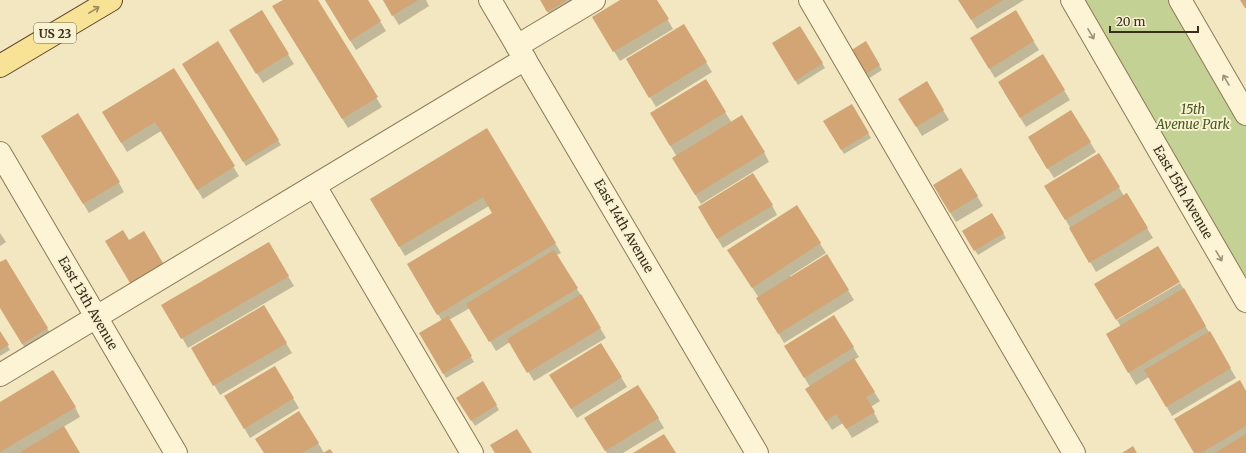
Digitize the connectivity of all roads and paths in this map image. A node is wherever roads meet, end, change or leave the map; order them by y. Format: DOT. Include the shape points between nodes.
graph roads {
  1 [pos="111,0"];
  2 [pos="490,0"];
  3 [pos="594,0"];
  4 [pos="810,0"];
  5 [pos="1072,0"];
  6 [pos="1180,0"];
  7 [pos="521,53"];
  8 [pos="0,66"];
  9 [pos="1246,114"];
  10 [pos="0,153"];
  11 [pos="315,186"];
  12 [pos="1246,301"];
  13 [pos="96,317"];
  14 [pos="0,375"];
  15 [pos="176,453"];
  16 [pos="472,453"];
  17 [pos="757,453"];
  18 [pos="1074,453"];
  8 -- 1 [label="main road, US 23, one-way"];
  2 -- 7 [label="street, East 14th Avenue"];
  3 -- 7 [label="street"];
  4 -- 18 [label="street"];
  5 -- 12 [label="street, East 15th Avenue, one-way"];
  9 -- 6 [label="street, one-way"];
  7 -- 11 [label="street"];
  7 -- 17 [label="street, East 14th Avenue"];
  10 -- 13 [label="street, East 13th Avenue"];
  11 -- 13 [label="street"];
  11 -- 16 [label="street"];
  13 -- 14 [label="street"];
  13 -- 15 [label="street, East 13th Avenue"];
}
